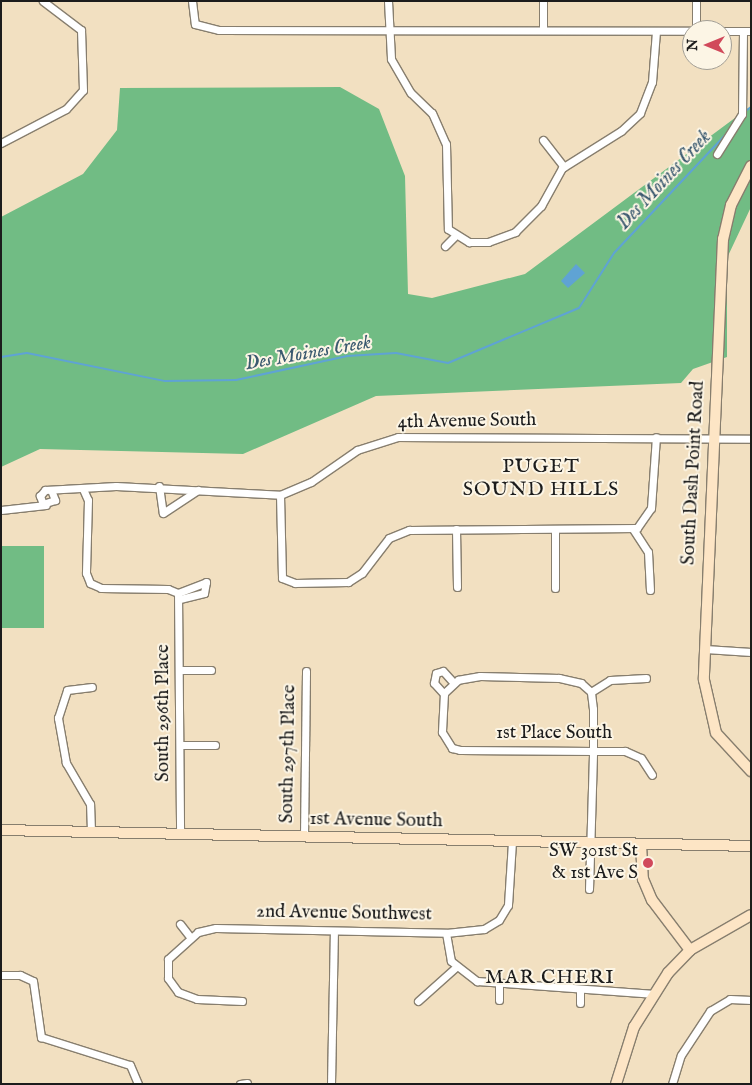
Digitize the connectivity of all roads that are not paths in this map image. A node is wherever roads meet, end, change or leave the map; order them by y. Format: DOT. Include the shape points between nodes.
graph roads {
  1 [pos="43,1"];
  2 [pos="192,1"];
  3 [pos="388,1"];
  4 [pos="543,1"];
  5 [pos="696,1"];
  6 [pos="695,20"];
  7 [pos="389,30"];
  8 [pos="544,30"];
  9 [pos="656,30"];
  10 [pos="682,30"];
  11 [pos="732,31"];
  12 [pos="747,31"];
  13 [pos="543,140"];
  14 [pos="1,143"];
  15 [pos="717,154"];
  16 [pos="751,166"];
  17 [pos="564,167"];
  18 [pos="454,236"];
  19 [pos="445,246"];
  20 [pos="656,437"];
  21 [pos="714,438"];
  22 [pos="751,438"];
  23 [pos="160,486"];
  24 [pos="83,489"];
  25 [pos="51,490"];
  26 [pos="198,490"];
  27 [pos="66,492"];
  28 [pos="280,495"];
  29 [pos="40,496"];
  30 [pos="55,500"];
  31 [pos="46,505"];
  32 [pos="27,508"];
  33 [pos="1,510"];
  34 [pos="456,528"];
  35 [pos="555,528"];
  36 [pos="633,529"];
  37 [pos="457,587"];
  38 [pos="555,588"];
  39 [pos="650,590"];
  40 [pos="705,650"];
  41 [pos="751,652"];
  42 [pos="182,670"];
  43 [pos="211,670"];
  44 [pos="306,671"];
  45 [pos="646,678"];
  46 [pos="452,684"];
  47 [pos="92,688"];
  48 [pos="591,692"];
  49 [pos="444,694"];
  50 [pos="180,745"];
  51 [pos="216,745"];
  52 [pos="593,751"];
  53 [pos="751,771"];
  54 [pos="652,776"];
  55 [pos="1,830"];
  56 [pos="91,831"];
  57 [pos="180,833"];
  58 [pos="304,836"];
  59 [pos="512,841"];
  60 [pos="590,843"];
  61 [pos="641,844"];
  62 [pos="751,846"];
  63 [pos="589,889"];
  64 [pos="751,915"];
  65 [pos="180,924"];
  66 [pos="334,931"];
  67 [pos="446,933"];
  68 [pos="190,937"];
  69 [pos="690,950"];
  70 [pos="456,967"];
  71 [pos="1,975"];
  72 [pos="499,984"];
  73 [pos="580,989"];
  74 [pos="652,994"];
  75 [pos="499,1000"];
  76 [pos="751,1000"];
  77 [pos="242,1001"];
  78 [pos="418,1001"];
  79 [pos="580,1003"];
  80 [pos="138,1084"];
  81 [pos="331,1084"];
  82 [pos="616,1084"];
  83 [pos="672,1084"];
  1 -- 14 [label="street" via="81,30 85,73 81,95 66,109 25,134"];
  2 -- 7 [label="street" via="196,25 219,30"];
  3 -- 7 [label="street"];
  4 -- 8 [label="street"];
  5 -- 6 [label="street"];
  7 -- 8 [label="street"];
  7 -- 18 [label="street" via="391,59 398,74 432,113 444,134 445,218"];
  8 -- 9 [label="street"];
  9 -- 10 [label="street"];
  9 -- 17 [label="street" via="648,99 621,131"];
  11 -- 12 [label="street"];
  12 -- 15 [label="street" via="742,114"];
  13 -- 17 [label="street"];
  16 -- 21 [label="street, South Dash Point Road" via="731,205 723,238"];
  17 -- 18 [label="street" via="541,206 515,232 483,243"];
  18 -- 19 [label="street"];
  20 -- 21 [label="street, 4th Avenue South"];
  20 -- 28 [label="street, 4th Avenue South" via="398,437 357,450 311,482"];
  20 -- 36 [label="street" via="651,508 642,525"];
  21 -- 22 [label="street, 4th Avenue South"];
  21 -- 40 [label="street, South Dash Point Road"];
  23 -- 24 [label="street, 4th Avenue South"];
  23 -- 26 [label="street, 4th Avenue South"];
  23 -- 26 [label="street" via="163,513"];
  24 -- 27 [label="street, 4th Avenue South"];
  24 -- 42 [label="street, South 296th Place" via="89,506 86,573 93,586 179,596"];
  25 -- 27 [label="street, 4th Avenue South"];
  25 -- 29 [label="street"];
  25 -- 30 [label="street"];
  26 -- 28 [label="street, 4th Avenue South" via="239,496"];
  27 -- 30 [label="street, 4th Avenue South"];
  28 -- 34 [label="street" via="280,573 284,580 352,581 398,533"];
  29 -- 31 [label="street"];
  29 -- 32 [label="street"];
  30 -- 31 [label="street, 4th Avenue South"];
  31 -- 32 [label="street"];
  32 -- 33 [label="street"];
  34 -- 35 [label="street"];
  34 -- 37 [label="street"];
  35 -- 36 [label="street"];
  35 -- 38 [label="street"];
  36 -- 39 [label="street" via="646,546"];
  40 -- 41 [label="street"];
  40 -- 53 [label="street, South Dash Point Road" via="710,719 724,747"];
  42 -- 43 [label="street"];
  42 -- 50 [label="street, South 296th Place"];
  44 -- 58 [label="street, South 297th Place"];
  45 -- 48 [label="street" via="610,680"];
  46 -- 48 [label="street" via="475,676 558,678 580,683"];
  46 -- 49 [label="street"];
  46 -- 49 [label="street" via="443,671 436,673 434,683"];
  47 -- 56 [label="street" via="68,690 58,718 66,763 90,804"];
  48 -- 52 [label="street"];
  49 -- 52 [label="street, 1st Place South" via="446,744 460,750"];
  50 -- 51 [label="street"];
  50 -- 57 [label="street, South 296th Place"];
  52 -- 54 [label="street, 1st Place South" via="633,753"];
  52 -- 60 [label="street"];
  55 -- 56 [label="street, 1st Avenue South"];
  56 -- 57 [label="street, 1st Avenue South"];
  57 -- 58 [label="street, 1st Avenue South"];
  58 -- 59 [label="street, 1st Avenue South"];
  59 -- 60 [label="street, 1st Avenue South"];
  59 -- 67 [label="street" via="512,891 501,917 480,930"];
  60 -- 61 [label="street, 1st Avenue South"];
  60 -- 63 [label="street"];
  61 -- 62 [label="street, 1st Avenue South"];
  61 -- 69 [label="street" via="643,879 652,900"];
  64 -- 69 [label="street"];
  65 -- 68 [label="street"];
  66 -- 67 [label="street, 2nd Avenue Southwest"];
  66 -- 68 [label="street, 2nd Avenue Southwest" via="227,928"];
  66 -- 81 [label="street"];
  67 -- 70 [label="street, 2nd Avenue Southwest" via="447,949"];
  68 -- 77 [label="street" via="165,968 172,987 184,996"];
  69 -- 74 [label="street"];
  70 -- 72 [label="street" via="477,981"];
  70 -- 78 [label="street"];
  71 -- 80 [label="street" via="20,975 32,982 41,1037 134,1070"];
  72 -- 73 [label="street"];
  72 -- 75 [label="street"];
  73 -- 74 [label="street"];
  73 -- 79 [label="street"];
  74 -- 82 [label="street" via="625,1047"];
  76 -- 83 [label="street" via="730,999 698,1025"];
}
